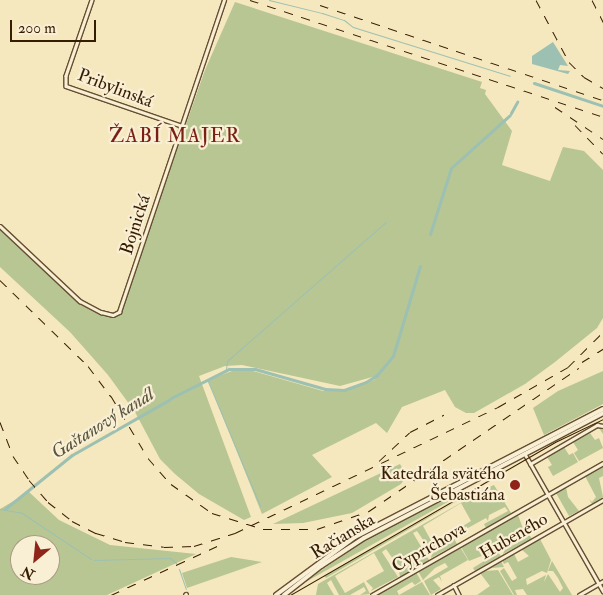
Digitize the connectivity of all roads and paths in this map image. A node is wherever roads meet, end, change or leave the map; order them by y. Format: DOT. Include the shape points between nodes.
graph roads {
  1 [pos="92,0"];
  2 [pos="224,0"];
  3 [pos="182,126"];
  4 [pos="0,226"];
  5 [pos="603,409"];
  6 [pos="603,413"];
  7 [pos="603,426"];
  8 [pos="530,446"];
  9 [pos="516,452"];
  10 [pos="525,454"];
  11 [pos="603,463"];
  12 [pos="530,464"];
  13 [pos="548,495"];
  14 [pos="603,501"];
  15 [pos="564,522"];
  16 [pos="603,581"];
  17 [pos="599,584"];
  18 [pos="454,585"];
  19 [pos="283,589"];
  20 [pos="603,591"];
  21 [pos="286,594"];
  22 [pos="276,595"];
  23 [pos="372,595"];
  24 [pos="437,595"];
  25 [pos="460,595"];
  26 [pos="579,595"];
  1 -- 3 [label="street, Pribylinská" via="66,76 66,86"];
  2 -- 3 [label="street, Bojnická"];
  3 -- 4 [label="street, Bojnická" via="122,306 116,314 100,312 80,301"];
  5 -- 8 [label="main road, Račianska"];
  6 -- 10 [label="main road, Račianska"];
  7 -- 12 [label="street" via="598,425"];
  8 -- 9 [label="main road, Račianska"];
  8 -- 10 [label="main road"];
  9 -- 10 [label="main road"];
  9 -- 19 [label="main road, Račianska" via="355,538"];
  10 -- 12 [label="street"];
  10 -- 21 [label="main road, Račianska" via="364,538"];
  11 -- 13 [label="street, Cyprichova"];
  12 -- 13 [label="street"];
  13 -- 15 [label="street"];
  13 -- 23 [label="street, Cyprichova"];
  14 -- 15 [label="street, Hubeného"];
  15 -- 17 [label="street"];
  15 -- 18 [label="street, Hubeného"];
  16 -- 17 [label="street"];
  17 -- 20 [label="street"];
  17 -- 26 [label="street"];
  18 -- 24 [label="street, Hubeného"];
  18 -- 25 [label="street"];
  19 -- 21 [label="main road, Račianska"];
  19 -- 22 [label="main road, Račianska"];
}
